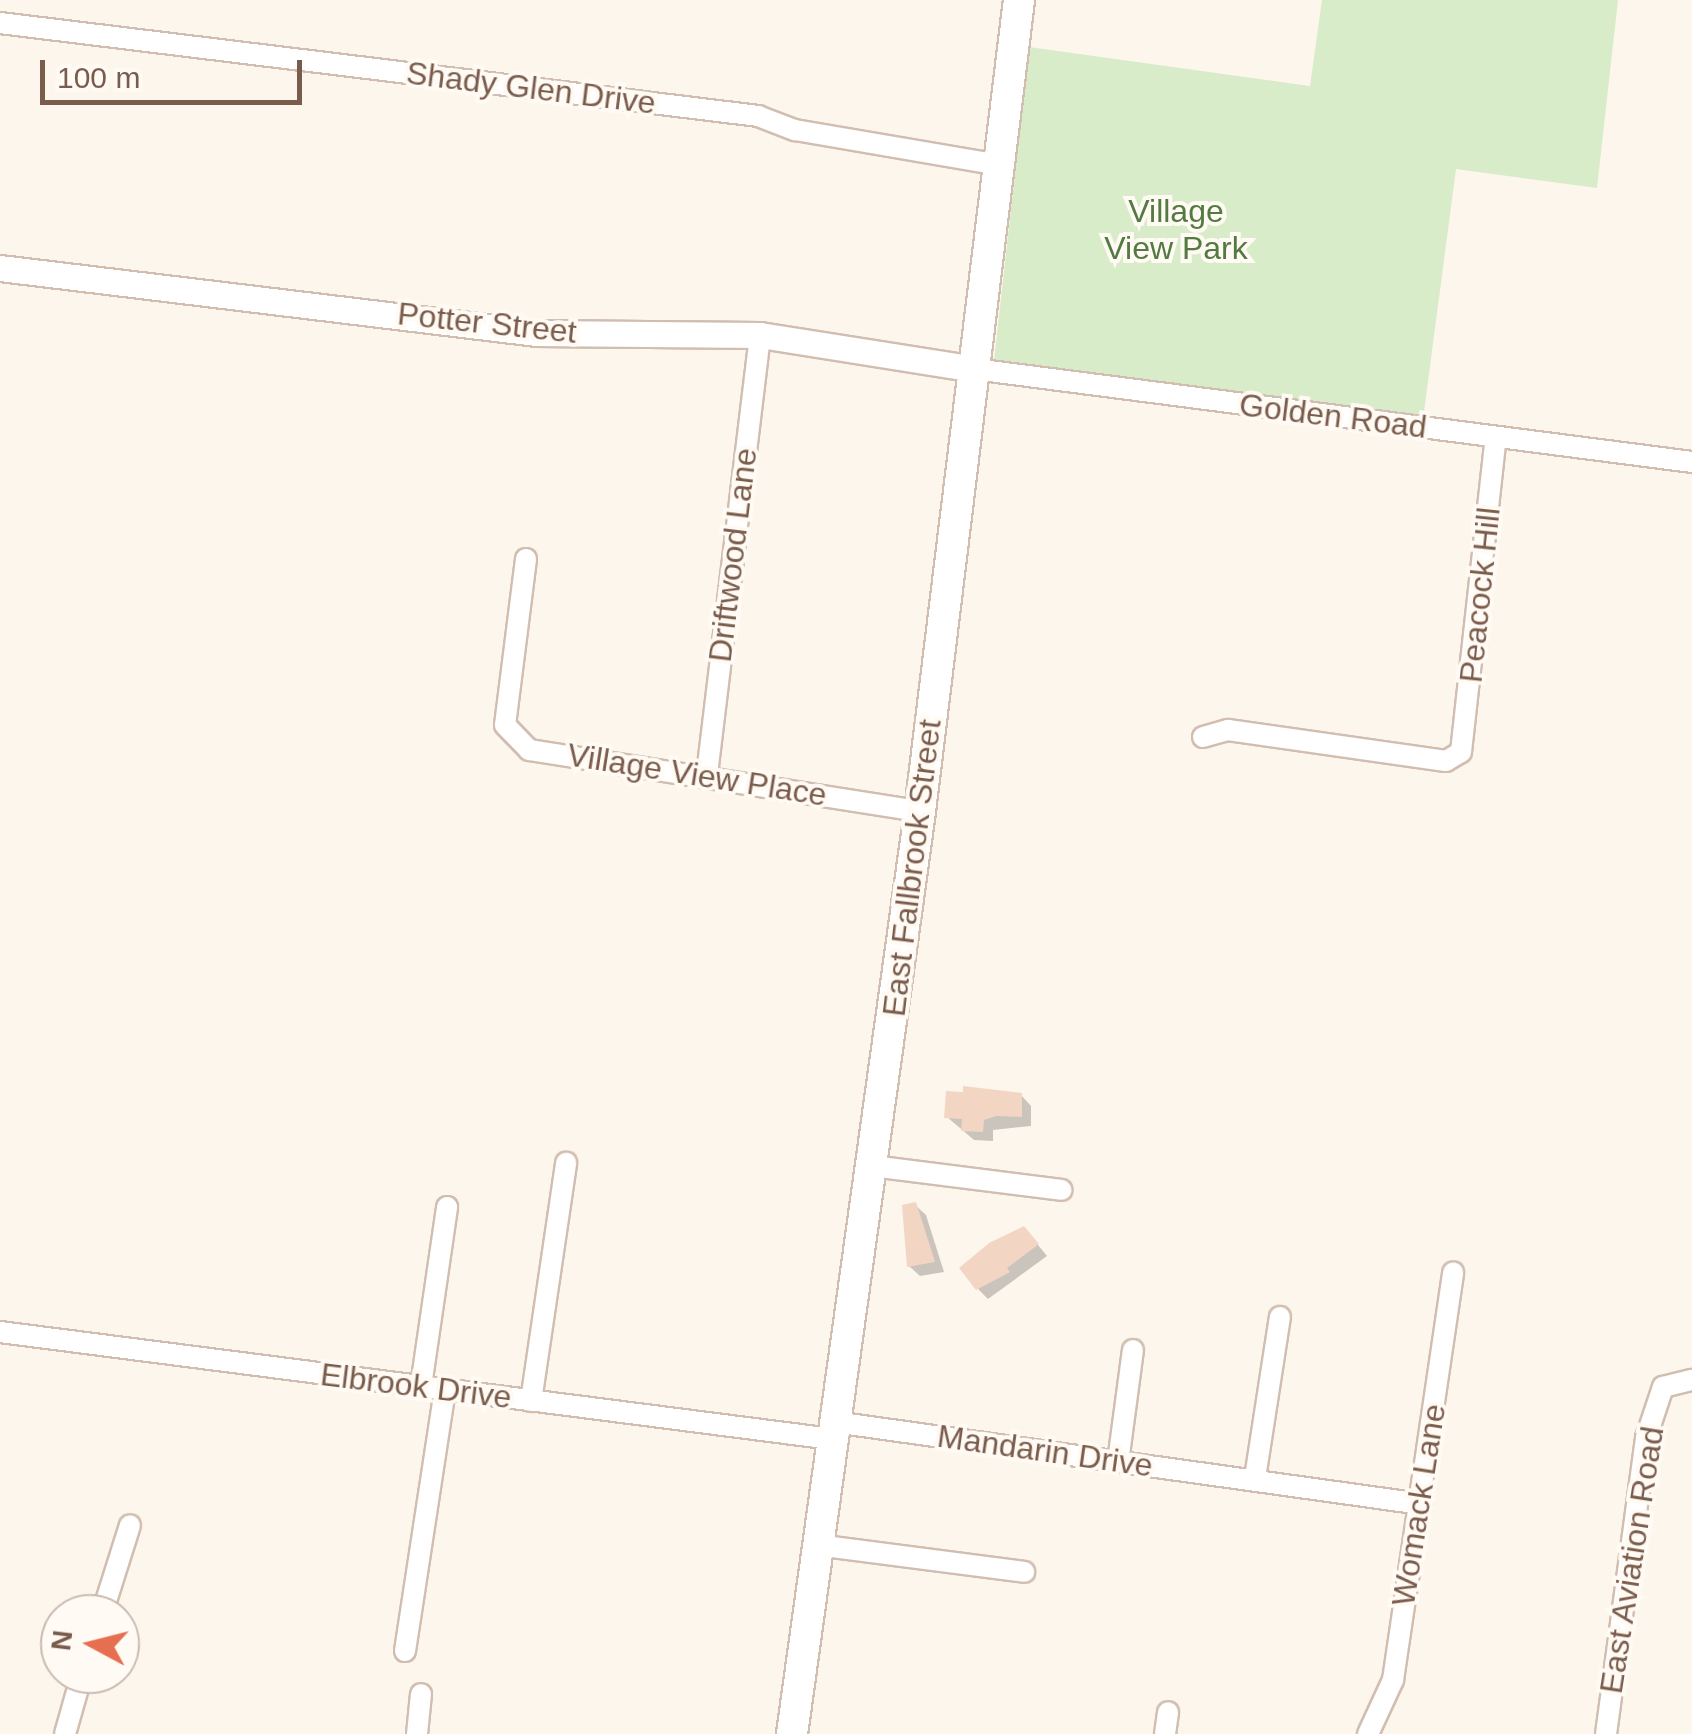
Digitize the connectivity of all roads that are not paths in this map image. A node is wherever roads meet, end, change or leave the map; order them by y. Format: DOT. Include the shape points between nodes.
graph roads {
  1 [pos="1019,0"];
  2 [pos="0,23"];
  3 [pos="999,165"];
  4 [pos="0,268"];
  5 [pos="760,335"];
  6 [pos="974,369"];
  7 [pos="1496,437"];
  8 [pos="1692,462"];
  9 [pos="526,559"];
  10 [pos="1203,737"];
  11 [pos="707,774"];
  12 [pos="920,811"];
  13 [pos="566,1163"];
  14 [pos="872,1166"];
  15 [pos="1060,1190"];
  16 [pos="448,1208"];
  17 [pos="1454,1272"];
  18 [pos="1280,1317"];
  19 [pos="0,1332"];
  20 [pos="1133,1350"];
  21 [pos="1692,1380"];
  22 [pos="421,1386"];
  23 [pos="445,1390"];
  24 [pos="531,1400"];
  25 [pos="833,1431"];
  26 [pos="1118,1462"];
  27 [pos="1255,1478"];
  28 [pos="1421,1504"];
  29 [pos="130,1526"];
  30 [pos="817,1545"];
  31 [pos="1024,1572"];
  32 [pos="108,1594"];
  33 [pos="405,1651"];
  34 [pos="76,1694"];
  35 [pos="421,1694"];
  36 [pos="1168,1712"];
  37 [pos="65,1734"];
  38 [pos="417,1734"];
  39 [pos="792,1734"];
  40 [pos="1165,1734"];
  41 [pos="1368,1734"];
  42 [pos="1606,1734"];
  1 -- 3 [label="main road, East Fallbrook Street"];
  2 -- 3 [label="street, Shady Glen Drive" via="758,116 795,130"];
  3 -- 6 [label="main road, East Fallbrook Street"];
  4 -- 5 [label="street, Potter Street" via="536,334"];
  5 -- 6 [label="street, Potter Street"];
  5 -- 11 [label="street, Driftwood Lane"];
  6 -- 7 [label="street, Golden Road"];
  6 -- 12 [label="main road, East Fallbrook Street"];
  7 -- 8 [label="street, Golden Road"];
  7 -- 10 [label="street, Peacock Hill" via="1461,752 1446,761 1228,730"];
  9 -- 11 [label="street, Village View Place" via="505,725 529,750"];
  11 -- 12 [label="street, Village View Place"];
  12 -- 14 [label="main road, East Fallbrook Street"];
  13 -- 24 [label="street"];
  14 -- 15 [label="street"];
  14 -- 25 [label="main road, East Fallbrook Street"];
  16 -- 22 [label="street"];
  17 -- 28 [label="street, Womack Lane"];
  18 -- 27 [label="street"];
  19 -- 22 [label="street, Elbrook Drive"];
  20 -- 26 [label="street"];
  21 -- 42 [label="street, East Aviation Road" via="1664,1387 1646,1438"];
  22 -- 23 [label="street, Elbrook Drive"];
  23 -- 24 [label="street, Elbrook Drive"];
  23 -- 33 [label="street"];
  24 -- 25 [label="street, Elbrook Drive"];
  25 -- 26 [label="street, Mandarin Drive"];
  25 -- 30 [label="main road, East Fallbrook Street"];
  26 -- 27 [label="street, Mandarin Drive"];
  27 -- 28 [label="street, Mandarin Drive"];
  28 -- 41 [label="street, Womack Lane" via="1393,1680"];
  29 -- 32 [label="street"];
  30 -- 31 [label="street"];
  30 -- 39 [label="main road, East Fallbrook Street"];
  34 -- 37 [label="street"];
  35 -- 38 [label="street"];
  36 -- 40 [label="street"];
}
